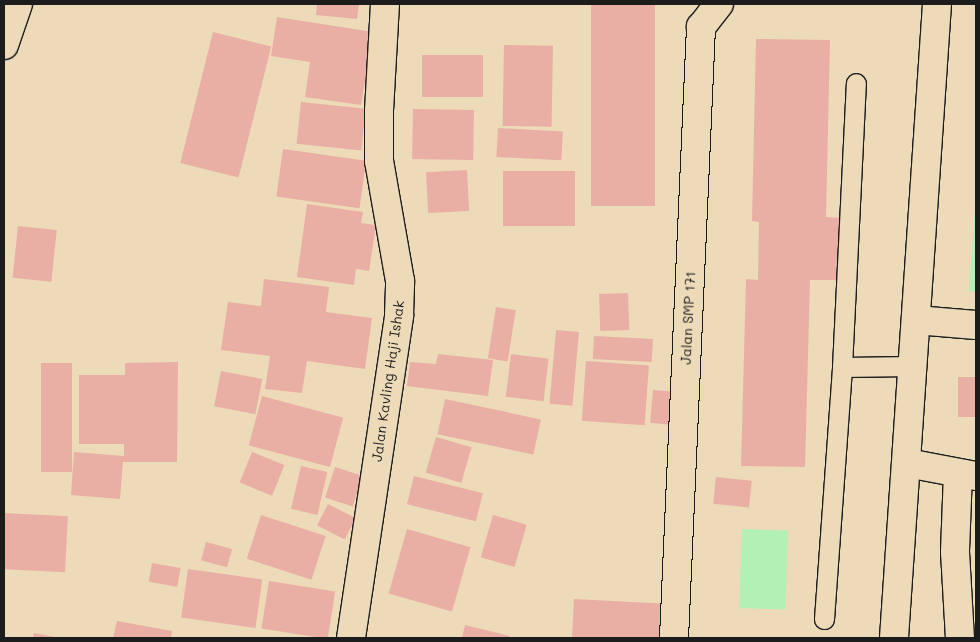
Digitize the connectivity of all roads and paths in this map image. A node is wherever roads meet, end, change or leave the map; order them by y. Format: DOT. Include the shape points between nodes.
graph roads {
  1 [pos="18,4"];
  2 [pos="385,4"];
  3 [pos="719,4"];
  4 [pos="937,4"];
  5 [pos="4,45"];
  6 [pos="856,83"];
  7 [pos="916,320"];
  8 [pos="976,325"];
  9 [pos="913,366"];
  10 [pos="842,368"];
  11 [pos="907,463"];
  12 [pos="967,474"];
  13 [pos="824,619"];
  14 [pos="351,638"];
  15 [pos="674,638"];
  16 [pos="894,638"];
  17 [pos="960,638"];
  1 -- 5 [label="street"];
  2 -- 14 [label="street, Jalan Kavling Haji Ishak" via="379,161 400,281 399,315"];
  3 -- 15 [label="street, Jalan SMP 171" via="702,27"];
  4 -- 7 [label="street"];
  6 -- 10 [label="lane"];
  7 -- 8 [label="street"];
  7 -- 9 [label="street"];
  9 -- 10 [label="lane"];
  9 -- 11 [label="street"];
  10 -- 13 [label="lane"];
  11 -- 12 [label="street"];
  11 -- 16 [label="street"];
  12 -- 17 [label="street" via="955,552"];
}
